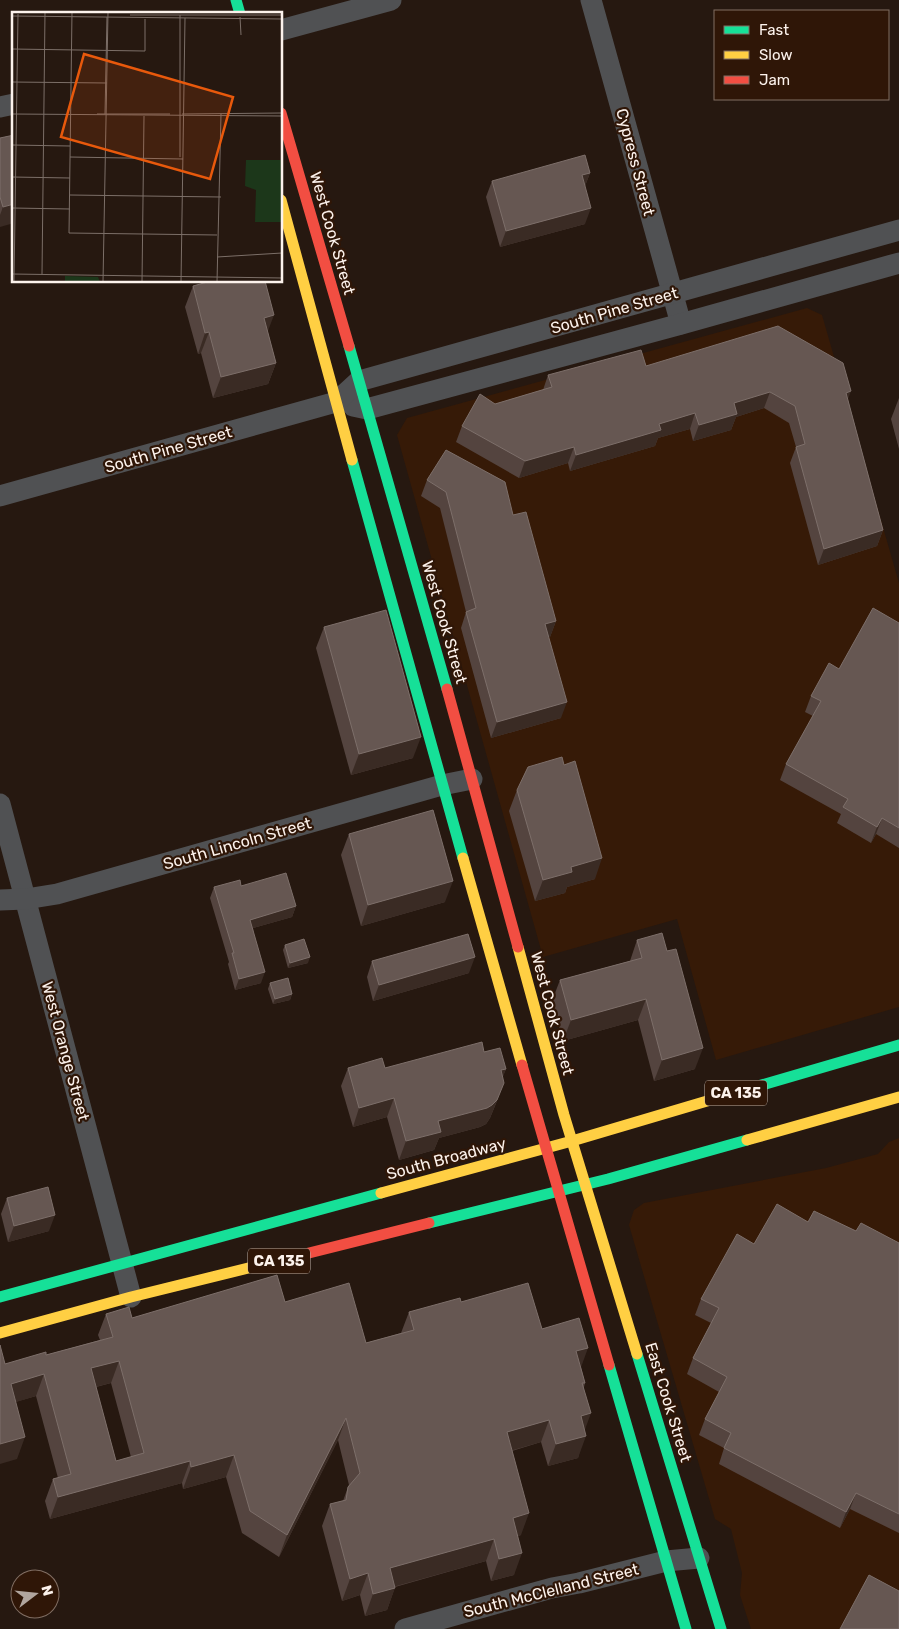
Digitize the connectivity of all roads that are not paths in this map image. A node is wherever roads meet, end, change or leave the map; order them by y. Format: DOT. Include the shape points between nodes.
graph roads {
  1 [pos="391,0"];
  2 [pos="591,0"];
  3 [pos="282,30"];
  4 [pos="282,117"];
  5 [pos="282,204"];
  6 [pos="899,230"];
  7 [pos="899,263"];
  8 [pos="672,294"];
  9 [pos="681,324"];
  10 [pos="360,381"];
  11 [pos="336,402"];
  12 [pos="367,409"];
  13 [pos="0,496"];
  14 [pos="472,779"];
  15 [pos="442,785"];
  16 [pos="0,804"];
  17 [pos="26,899"];
  18 [pos="0,900"];
  19 [pos="899,1046"];
  20 [pos="899,1096"];
  21 [pos="572,1141"];
  22 [pos="546,1148"];
  23 [pos="585,1185"];
  24 [pos="558,1191"];
  25 [pos="122,1264"];
  26 [pos="0,1297"];
  27 [pos="131,1297"];
  28 [pos="0,1333"];
  29 [pos="700,1558"];
  30 [pos="666,1561"];
  31 [pos="404,1629"];
  32 [pos="686,1629"];
  33 [pos="721,1629"];
  1 -- 3 [label="street"];
  2 -- 8 [label="street, Cypress Street"];
  4 -- 10 [label="street, West Cook Street"];
  5 -- 11 [label="street"];
  6 -- 8 [label="street, South Pine Street"];
  7 -- 9 [label="street, South Pine Street"];
  8 -- 9 [label="street, Cypress Street"];
  8 -- 10 [label="street, South Pine Street"];
  9 -- 12 [label="street, South Pine Street"];
  10 -- 11 [label="street, South Pine Street"];
  10 -- 12 [label="street, West Cook Street"];
  11 -- 12 [label="street, South Pine Street"];
  11 -- 13 [label="street, South Pine Street"];
  11 -- 15 [label="street"];
  12 -- 14 [label="street, West Cook Street"];
  14 -- 15 [label="street, South Lincoln Street"];
  14 -- 21 [label="street, West Cook Street"];
  15 -- 17 [label="street, South Lincoln Street" via="57,894"];
  15 -- 22 [label="street"];
  16 -- 17 [label="street, West Orange Street"];
  17 -- 18 [label="street, South Lincoln Street"];
  17 -- 25 [label="street, West Orange Street"];
  19 -- 21 [label="street, South Broadway / CA 135"];
  20 -- 23 [label="street, CA 135"];
  21 -- 22 [label="street, South Broadway / CA 135"];
  21 -- 23 [label="street, West Cook Street"];
  22 -- 24 [label="street"];
  22 -- 25 [label="street, South Broadway / CA 135"];
  23 -- 24 [label="street, CA 135"];
  23 -- 29 [label="street, East Cook Street"];
  24 -- 27 [label="street, CA 135"];
  24 -- 30 [label="street"];
  25 -- 26 [label="street, South Broadway / CA 135"];
  25 -- 27 [label="street, West Orange Street"];
  27 -- 28 [label="street, CA 135"];
  29 -- 30 [label="street, South McClelland Street"];
  29 -- 33 [label="street, East Cook Street"];
  30 -- 31 [label="street, South McClelland Street" via="552,1588"];
  30 -- 32 [label="street"];
}
